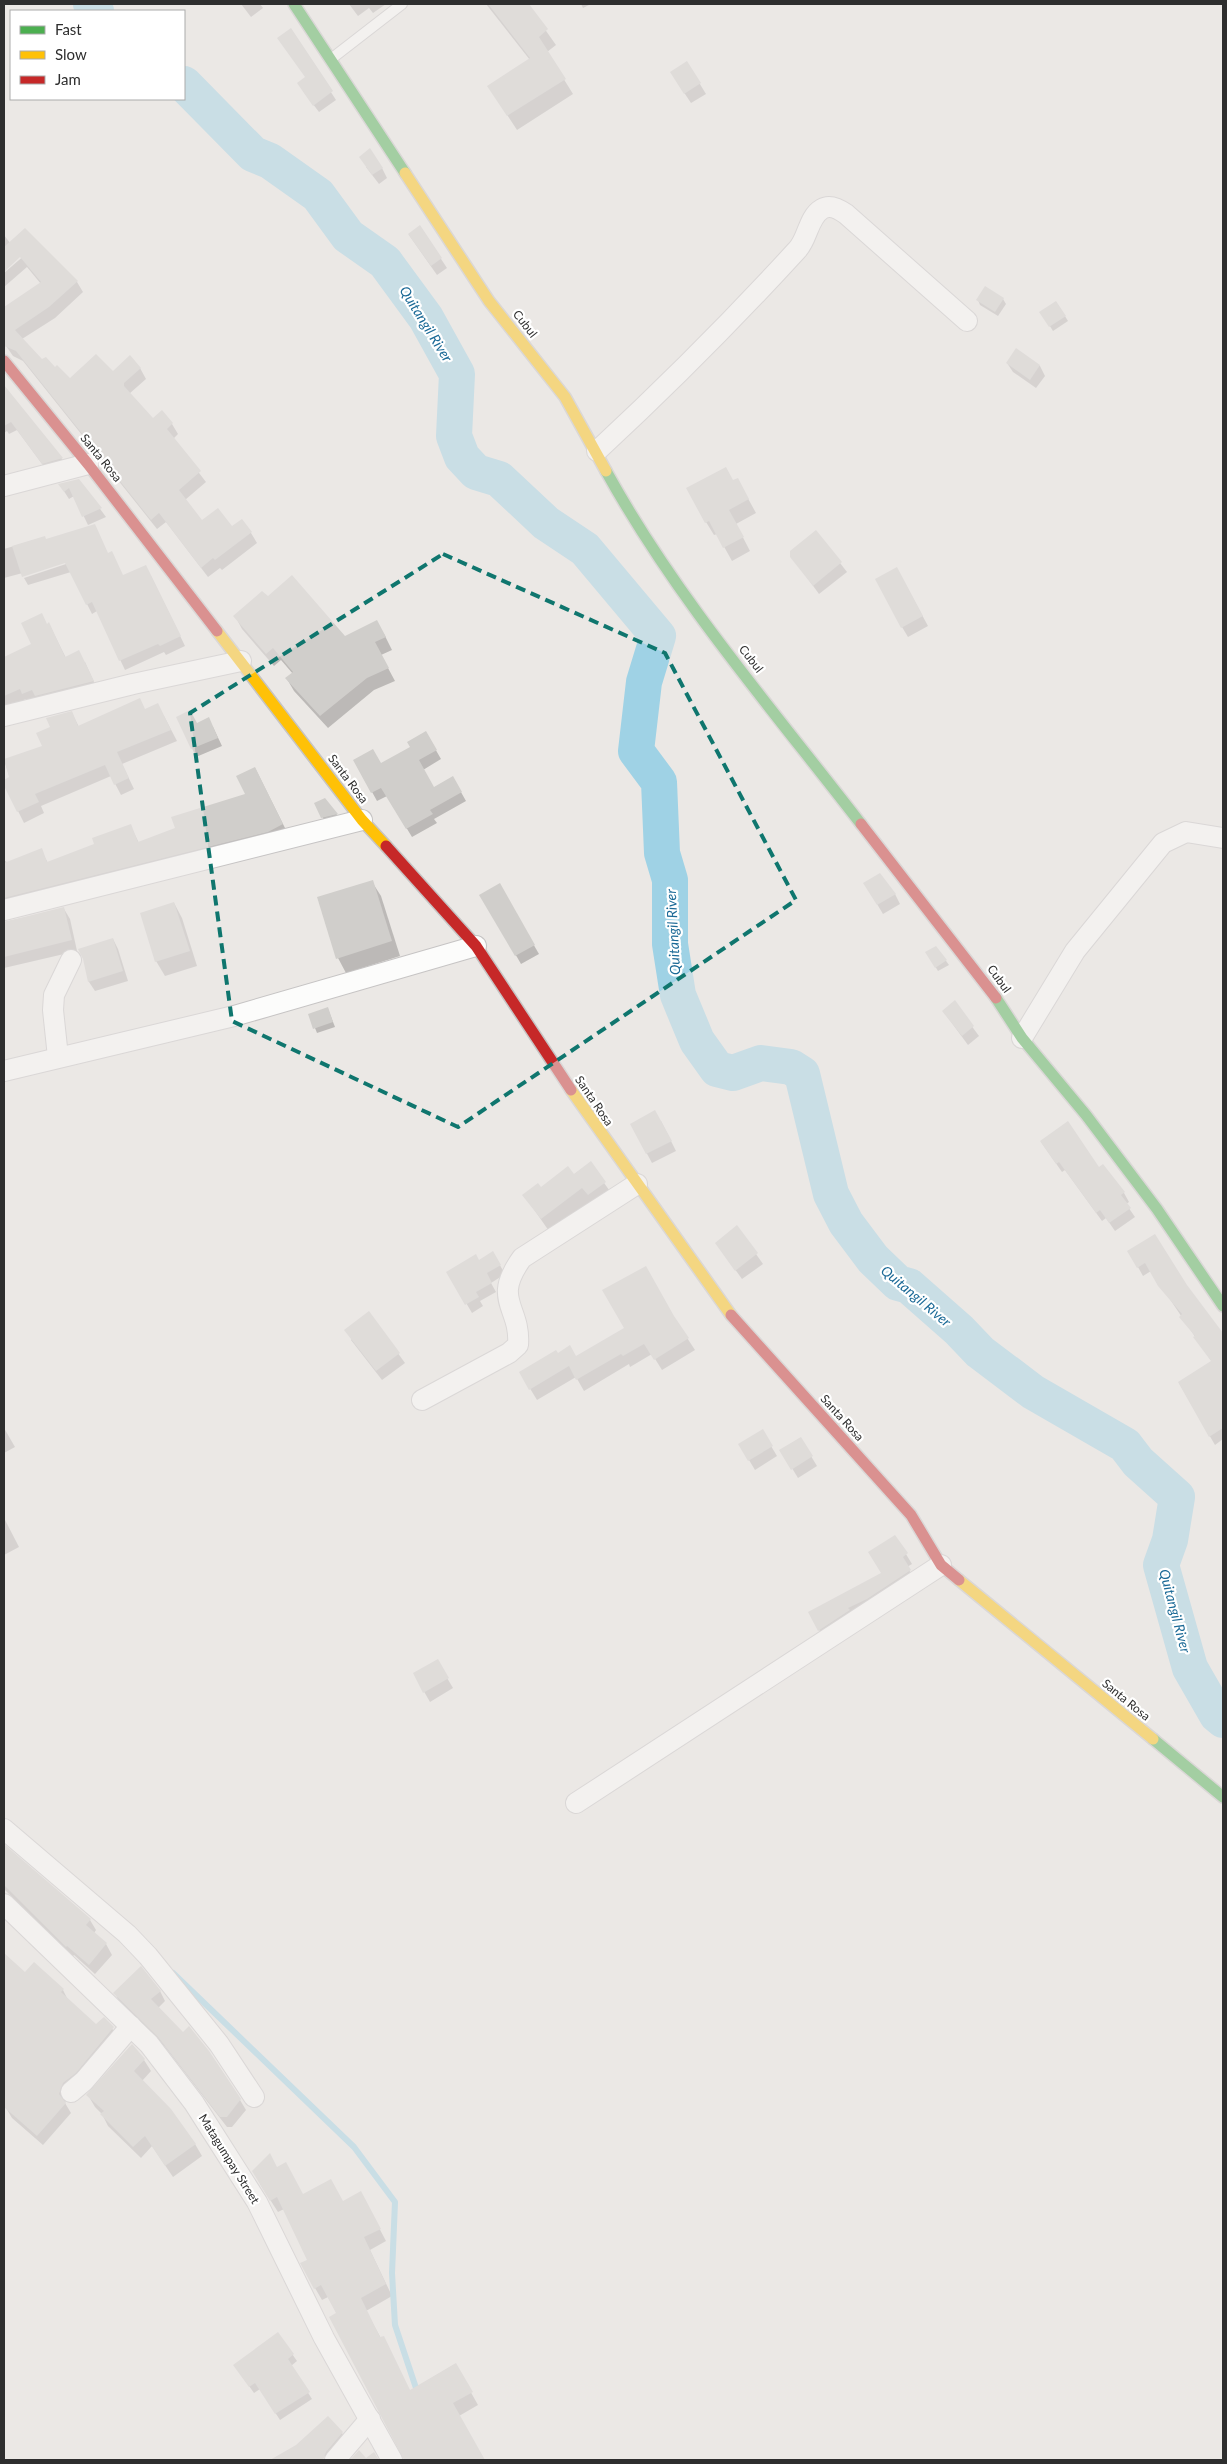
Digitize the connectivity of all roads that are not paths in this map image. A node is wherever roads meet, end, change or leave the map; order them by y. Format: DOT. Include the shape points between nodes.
graph roads {
  1 [pos="294,4"];
  2 [pos="402,4"];
  3 [pos="330,60"];
  4 [pos="966,321"];
  5 [pos="4,361"];
  6 [pos="597,452"];
  7 [pos="88,464"];
  8 [pos="4,486"];
  9 [pos="241,661"];
  10 [pos="4,716"];
  11 [pos="362,820"];
  12 [pos="1223,838"];
  13 [pos="4,910"];
  14 [pos="476,946"];
  15 [pos="71,960"];
  16 [pos="1022,1038"];
  17 [pos="58,1058"];
  18 [pos="4,1071"];
  19 [pos="637,1184"];
  20 [pos="1223,1306"];
  21 [pos="422,1400"];
  22 [pos="941,1564"];
  23 [pos="1223,1796"];
  24 [pos="576,1803"];
  25 [pos="4,1829"];
  26 [pos="4,1904"];
  27 [pos="131,2026"];
  28 [pos="71,2092"];
  29 [pos="254,2097"];
  30 [pos="370,2419"];
  31 [pos="335,2460"];
  32 [pos="392,2460"];
  1 -- 3 [label="street, Cubul"];
  2 -- 3 [label="lane"];
  3 -- 6 [label="street, Cubul" via="489,301 565,397"];
  4 -- 6 [label="street" via="846,214 835,207 823,208 814,216 804,243 721,332"];
  5 -- 7 [label="street, Santa Rosa"];
  6 -- 16 [label="street, Cubul" via="636,526 693,607 989,988"];
  7 -- 8 [label="street"];
  7 -- 9 [label="street, Santa Rosa"];
  9 -- 10 [label="street"];
  9 -- 11 [label="street, Santa Rosa"];
  11 -- 13 [label="street"];
  11 -- 14 [label="street, Santa Rosa"];
  12 -- 16 [label="street" via="1186,832 1163,843 1075,951"];
  14 -- 17 [label="street" via="234,1016"];
  14 -- 19 [label="street, Santa Rosa" via="587,1115"];
  15 -- 17 [label="street" via="54,995"];
  16 -- 20 [label="street, Cubul" via="1086,1115 1157,1209"];
  17 -- 18 [label="street"];
  19 -- 21 [label="street" via="522,1258 514,1269 506,1294 519,1334 518,1345"];
  19 -- 22 [label="street, Santa Rosa" via="732,1316 911,1516"];
  22 -- 23 [label="street, Santa Rosa"];
  22 -- 24 [label="street"];
  25 -- 29 [label="street" via="127,1934 148,1956 219,2044"];
  26 -- 27 [label="street, Matagumpay Street"];
  27 -- 28 [label="street"];
  27 -- 30 [label="street, Matagumpay Street" via="149,2044 194,2103 257,2202 324,2338"];
  30 -- 31 [label="street"];
  30 -- 32 [label="street, Matagumpay Street"];
}
